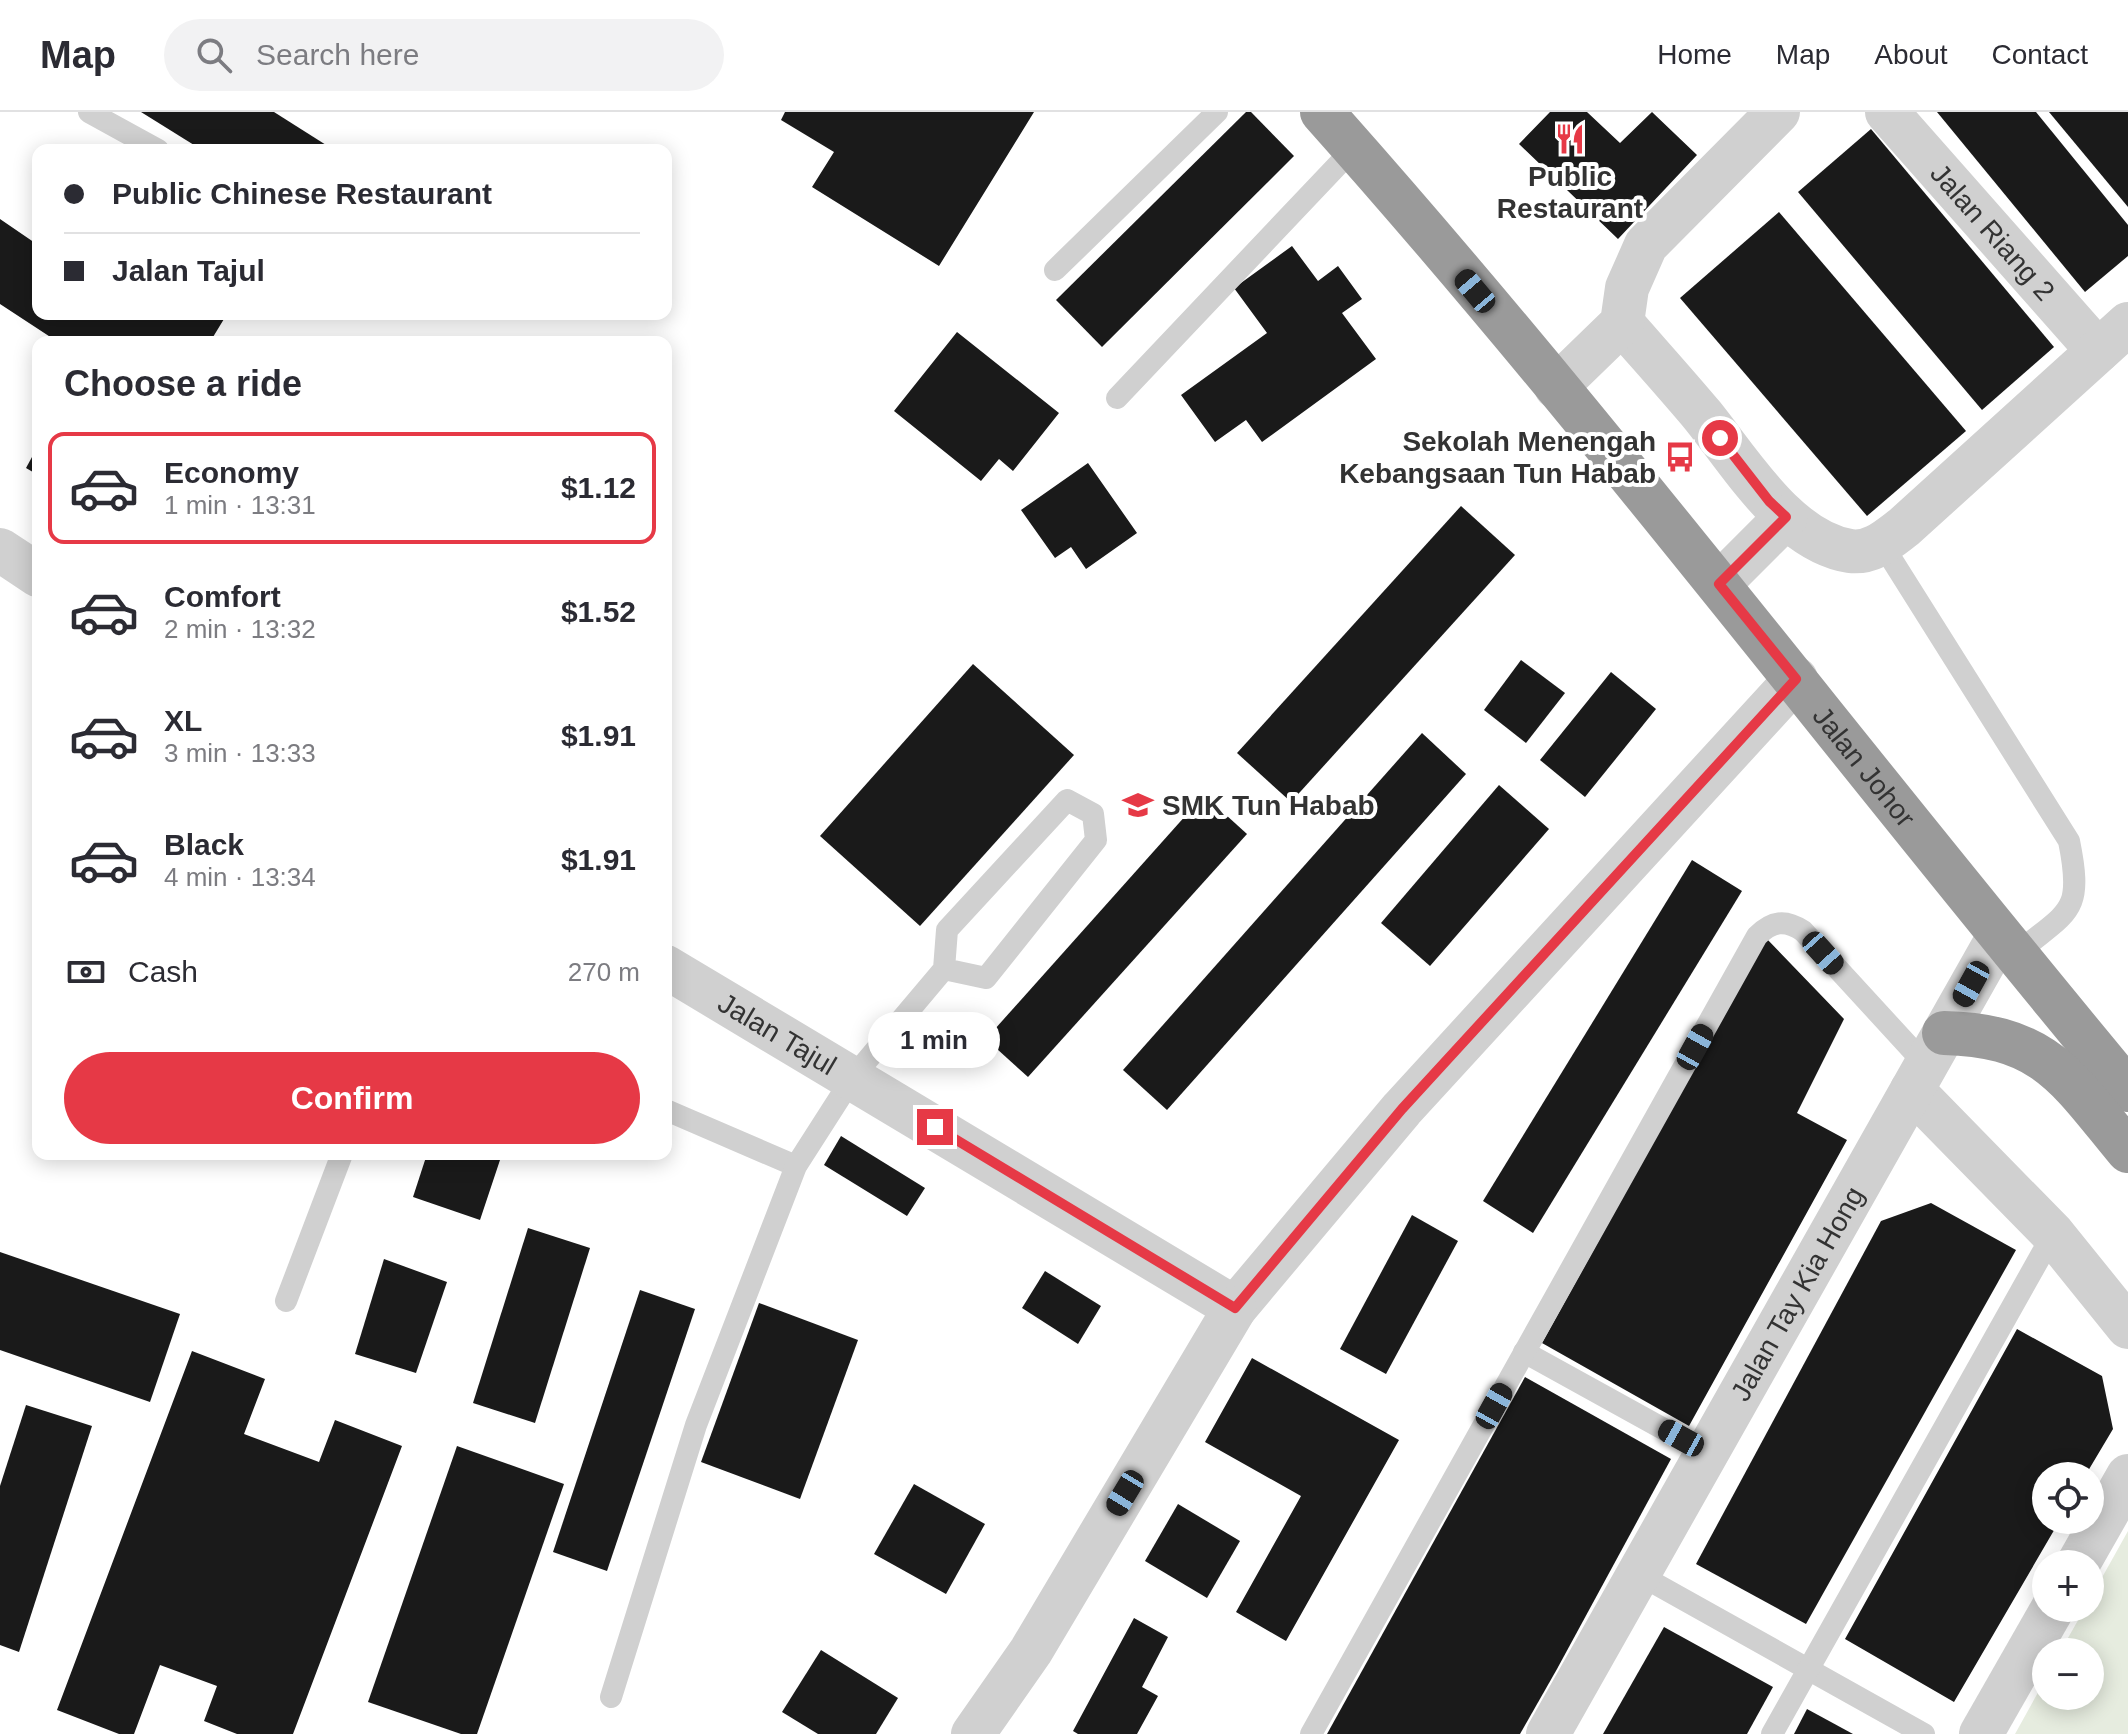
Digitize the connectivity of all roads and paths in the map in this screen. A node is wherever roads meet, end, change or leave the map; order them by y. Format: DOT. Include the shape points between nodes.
graph roads {
  1 [pos="89,112"];
  2 [pos="1217,112"];
  3 [pos="1322,112"];
  4 [pos="1778,112"];
  5 [pos="1887,112"];
  6 [pos="147,144"];
  7 [pos="1354,148"];
  8 [pos="1055,270"];
  9 [pos="1622,323"];
  10 [pos="2113,338"];
  11 [pos="1556,387"];
  12 [pos="1117,398"];
  13 [pos="1786,517"];
  14 [pos="1882,544"];
  15 [pos="0,550"];
  16 [pos="32,571"];
  17 [pos="1719,584"];
  18 [pos="1796,679"];
  19 [pos="2007,945"];
  20 [pos="944,969"];
  21 [pos="672,971"];
  22 [pos="1927,1063"];
  23 [pos="853,1077"];
  24 [pos="2128,1090"];
  25 [pos="672,1113"];
  26 [pos="2128,1151"];
  27 [pos="340,1160"];
  28 [pos="796,1166"];
  29 [pos="2053,1234"];
  30 [pos="286,1301"];
  31 [pos="1235,1308"];
  32 [pos="2128,1327"];
  33 [pos="1524,1352"];
  34 [pos="1707,1453"];
  35 [pos="2128,1476"];
  36 [pos="2086,1550"];
  37 [pos="1638,1574"];
  38 [pos="2045,1622"];
  39 [pos="1807,1669"];
  40 [pos="611,1697"];
  41 [pos="973,1734"];
  42 [pos="1311,1734"];
  43 [pos="1548,1734"];
  44 [pos="1772,1734"];
  45 [pos="1924,1734"];
  46 [pos="1981,1734"];
  1 -- 6 [label="lane"];
  2 -- 8 [label="lane"];
  3 -- 7 [label="highway, Jalan Johor"];
  4 -- 9 [label="street" via="1646,245 1627,288"];
  5 -- 10 [label="street, Jalan Riang 2"];
  7 -- 11 [label="highway, Jalan Johor"];
  7 -- 12 [label="lane"];
  9 -- 11 [label="street"];
  9 -- 13 [label="street"];
  10 -- 14 [label="street"];
  11 -- 17 [label="highway, Jalan Johor"];
  13 -- 14 [label="street" via="1832,546 1866,551"];
  13 -- 17 [label="street"];
  14 -- 19 [label="lane" via="2069,841 2077,882 2071,908"];
  15 -- 16 [label="street"];
  17 -- 18 [label="highway, Jalan Johor"];
  18 -- 19 [label="highway, Jalan Johor"];
  18 -- 31 [label="street" via="1402,1109"];
  19 -- 22 [label="street, Jalan Tay Kia Hong"];
  19 -- 24 [label="highway, Jalan Johor"];
  20 -- 20 [label="lane" via="947,930 1067,800 1093,814 1096,840 986,978"];
  20 -- 23 [label="lane"];
  21 -- 23 [label="street, Jalan Tajul"];
  22 -- 26 [label="highway" via="1982,1034 2044,1057"];
  22 -- 29 [label="street"];
  22 -- 33 [label="lane" via="1803,931 1792,923 1766,926"];
  22 -- 34 [label="street, Jalan Tay Kia Hong"];
  23 -- 28 [label="lane"];
  23 -- 31 [label="street, Jalan Tajul"];
  25 -- 28 [label="lane"];
  27 -- 30 [label="lane"];
  28 -- 40 [label="lane" via="696,1425"];
  29 -- 32 [label="street"];
  29 -- 39 [label="lane"];
  31 -- 41 [label="street" via="1031,1651"];
  33 -- 34 [label="lane"];
  33 -- 42 [label="lane"];
  34 -- 37 [label="street, Jalan Tay Kia Hong"];
  35 -- 36 [label="street"];
  37 -- 39 [label="lane"];
  37 -- 43 [label="street, Jalan Tay Kia Hong"];
  38 -- 46 [label="street"];
  39 -- 44 [label="lane"];
  39 -- 45 [label="lane"];
}
